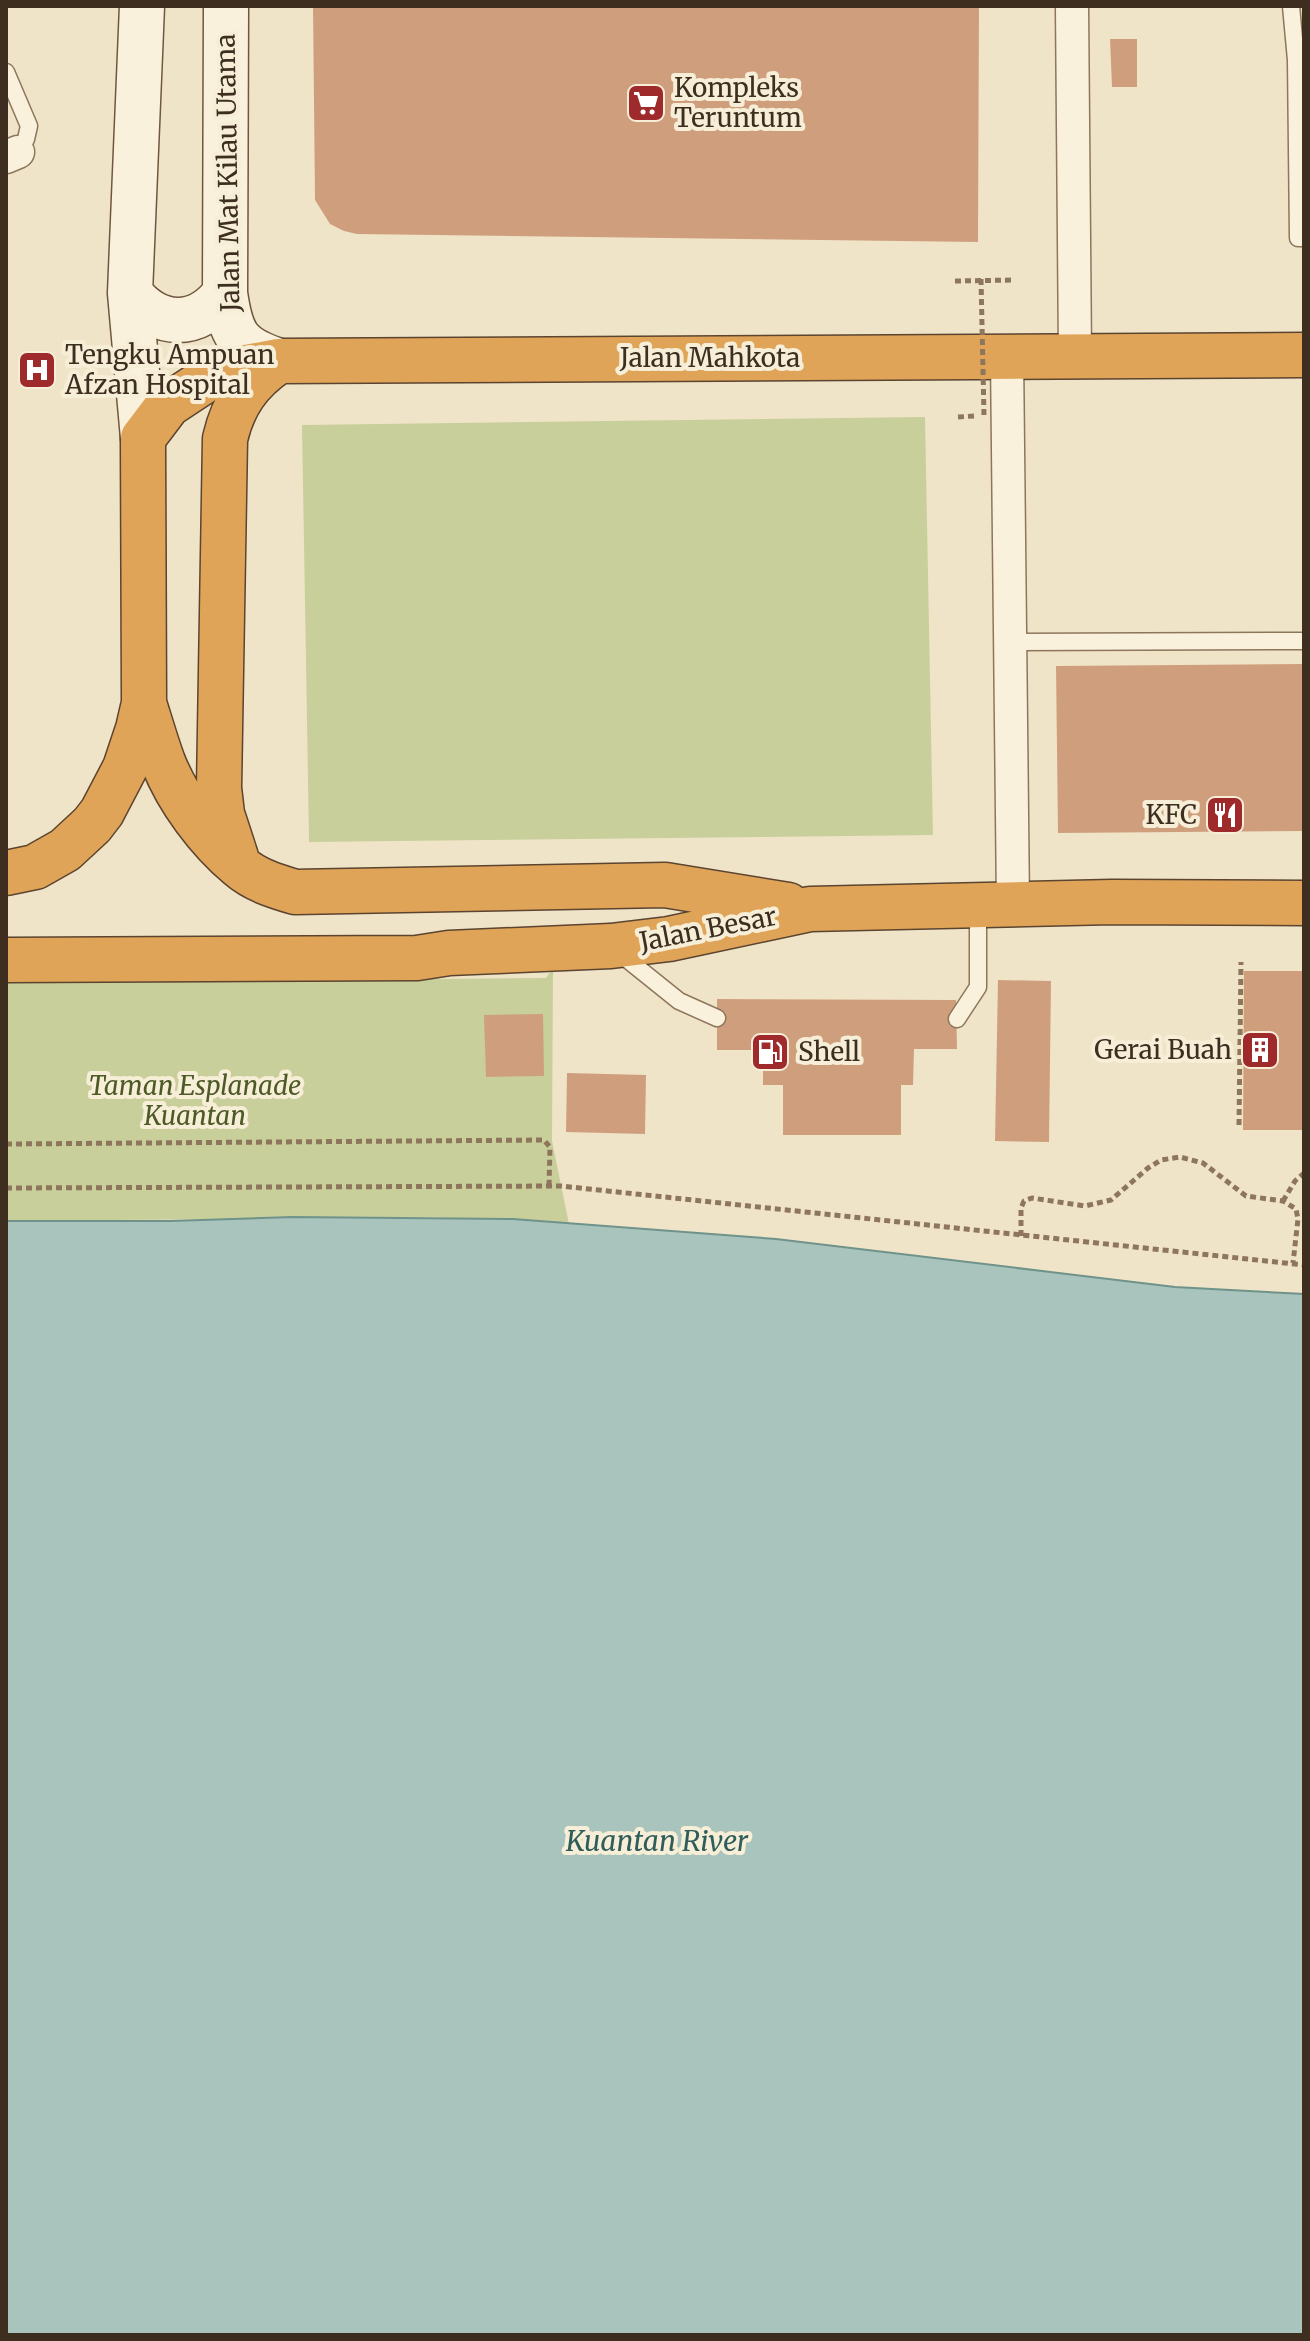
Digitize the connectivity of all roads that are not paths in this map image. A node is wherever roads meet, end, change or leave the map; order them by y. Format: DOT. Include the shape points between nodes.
graph roads {
  1 [pos="142,6"];
  2 [pos="226,6"];
  3 [pos="1072,6"];
  4 [pos="1296,10"];
  5 [pos="6,72"];
  6 [pos="12,154"];
  7 [pos="1304,238"];
  8 [pos="130,293"];
  9 [pos="225,293"];
  10 [pos="1075,355"];
  11 [pos="1304,355"];
  12 [pos="1007,356"];
  13 [pos="279,361"];
  14 [pos="143,438"];
  15 [pos="1304,641"];
  16 [pos="1010,642"];
  17 [pos="144,703"];
  18 [pos="240,867"];
  19 [pos="6,873"];
  20 [pos="1304,903"];
  21 [pos="996,905"];
  22 [pos="810,909"];
  23 [pos="611,946"];
  24 [pos="6,960"];
  25 [pos="717,1018"];
  26 [pos="957,1019"];
  1 -- 8 [label="street"];
  2 -- 9 [label="street, Jalan Mat Kilau Utama"];
  3 -- 10 [label="street"];
  4 -- 7 [label="lane" via="1298,238"];
  5 -- 6 [label="lane" via="29,126 26,139"];
  8 -- 9 [label="street" via="152,314 180,320 206,312"];
  8 -- 14 [label="street"];
  9 -- 13 [label="street, Jalan Mat Kilau Utama" via="230,324 239,340"];
  10 -- 11 [label="highway, Jalan Mahkota"];
  10 -- 12 [label="highway, Jalan Mahkota"];
  12 -- 13 [label="highway, Jalan Mahkota"];
  12 -- 16 [label="street"];
  13 -- 14 [label="highway, Jalan Mahkota" via="218,372 168,405"];
  13 -- 18 [label="highway" via="248,387 225,439 219,788"];
  14 -- 17 [label="highway"];
  15 -- 16 [label="lane"];
  16 -- 21 [label="street"];
  17 -- 18 [label="highway" via="164,764 183,800"];
  17 -- 19 [label="highway" via="125,768 92,825 65,850 35,867"];
  18 -- 22 [label="highway" via="295,892 665,885"];
  20 -- 21 [label="highway, Jalan Besar"];
  21 -- 22 [label="highway, Jalan Besar"];
  21 -- 26 [label="lane" via="978,987"];
  22 -- 23 [label="highway, Jalan Besar"];
  23 -- 24 [label="highway, Jalan Besar" via="417,958"];
  23 -- 25 [label="lane" via="679,1001"];
}
